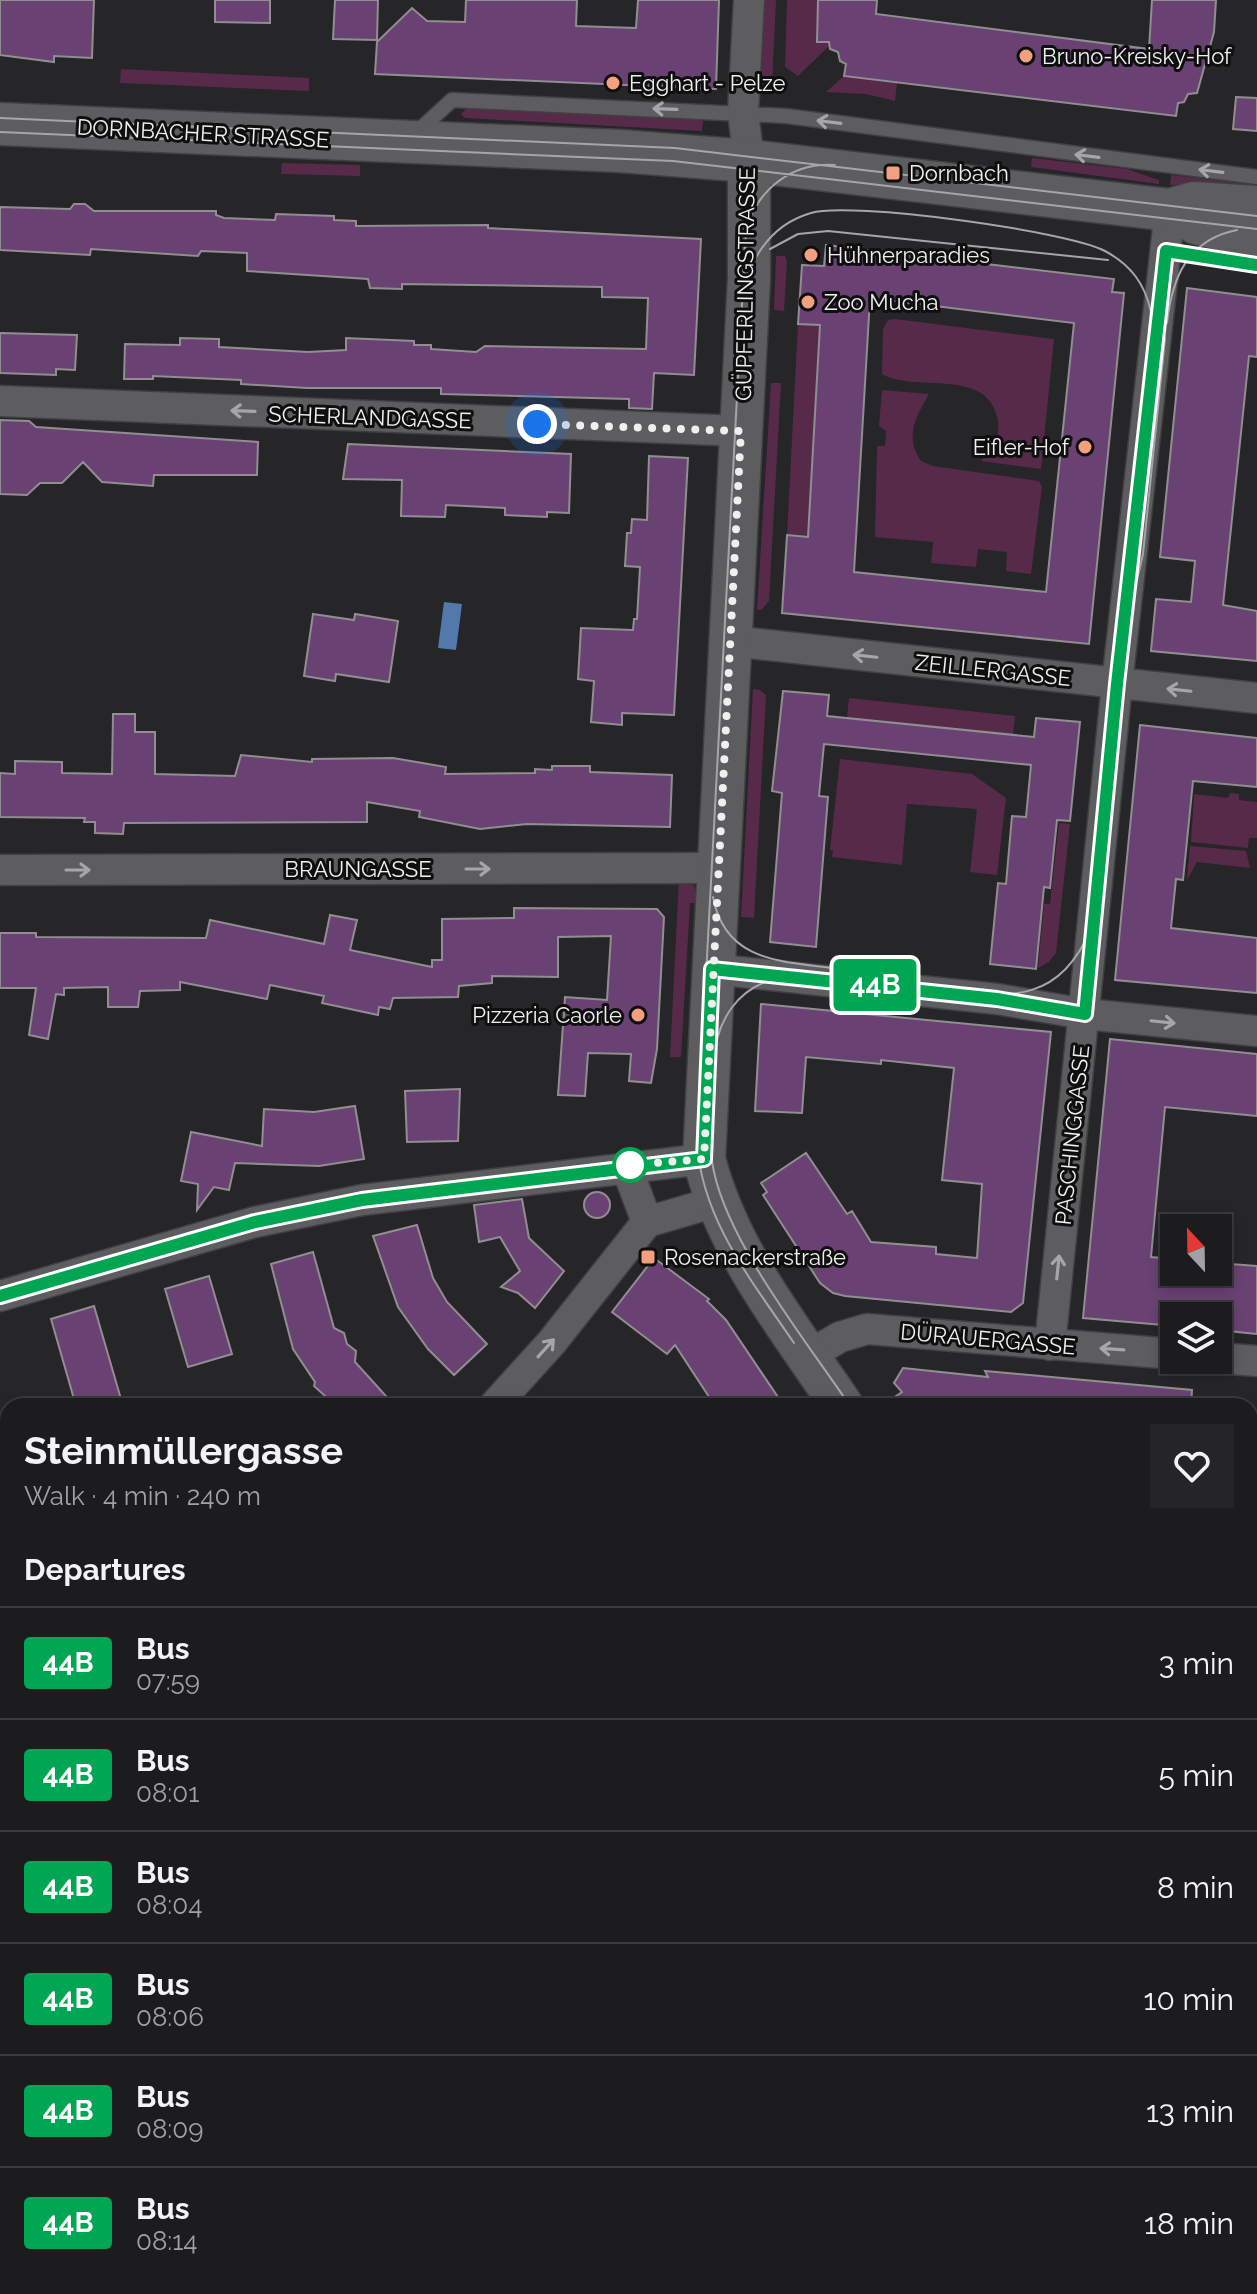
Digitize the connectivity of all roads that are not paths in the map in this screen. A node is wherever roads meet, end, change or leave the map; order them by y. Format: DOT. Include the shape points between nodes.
graph roads {
  1 [pos="749,0"];
  2 [pos="743,112"];
  3 [pos="0,124"];
  4 [pos="407,142"];
  5 [pos="749,161"];
  6 [pos="1257,177"];
  7 [pos="1257,207"];
  8 [pos="1170,210"];
  9 [pos="1257,221"];
  10 [pos="1257,238"];
  11 [pos="1166,251"];
  12 [pos="1257,265"];
  13 [pos="0,401"];
  14 [pos="741,431"];
  15 [pos="730,641"];
  16 [pos="1117,684"];
  17 [pos="1257,698"];
  18 [pos="717,868"];
  19 [pos="0,870"];
  20 [pos="712,969"];
  21 [pos="1085,1014"];
  22 [pos="1257,1031"];
  23 [pos="704,1159"];
  24 [pos="626,1166"];
  25 [pos="715,1202"];
  26 [pos="647,1222"];
  27 [pos="0,1296"];
  28 [pos="1050,1345"];
  29 [pos="1160,1353"];
  30 [pos="808,1356"];
  31 [pos="1232,1359"];
  32 [pos="1257,1361"];
  33 [pos="501,1398"];
  34 [pos="837,1398"];
  1 -- 2 [label="street, GÜPFERLINGSTRASSE"];
  2 -- 4 [label="lane, one-way" via="452,100"];
  2 -- 5 [label="street, GÜPFERLINGSTRASSE"];
  6 -- 2 [label="lane, one-way"];
  3 -- 4 [label="main road, DORNBACHER STRASSE"];
  4 -- 5 [label="main road, DORNBACHER STRASSE"];
  5 -- 8 [label="main road, DORNBACHER STRASSE"];
  5 -- 14 [label="main road, GÜPFERLINGSTRASSE" via="751,236"];
  7 -- 8 [label="main road" via="1194,203"];
  8 -- 9 [label="lane"];
  8 -- 10 [label="main road" via="1186,220"];
  8 -- 11 [label="street, PASCHINGGASSE"];
  11 -- 12 [label="lane"];
  11 -- 16 [label="street, PASCHINGGASSE"];
  14 -- 13 [label="street, SCHERLANDGASSE, one-way"];
  14 -- 15 [label="main road, GÜPFERLINGSTRASSE"];
  16 -- 15 [label="street, ZEILLERGASSE, one-way"];
  15 -- 18 [label="main road, GÜPFERLINGSTRASSE"];
  17 -- 16 [label="street, ZEILLERGASSE, one-way"];
  16 -- 21 [label="street, PASCHINGGASSE"];
  19 -- 18 [label="street, BRAUNGASSE, one-way"];
  18 -- 20 [label="main road, GÜPFERLINGSTRASSE"];
  20 -- 21 [label="street" via="997,999"];
  20 -- 23 [label="main road, GÜPFERLINGSTRASSE"];
  21 -- 22 [label="street, one-way"];
  28 -- 21 [label="street, PASCHINGGASSE, one-way"];
  23 -- 24 [label="street"];
  23 -- 25 [label="main road, GÜPFERLINGSTRASSE"];
  24 -- 26 [label="street"];
  24 -- 27 [label="street" via="362,1200 270,1219"];
  25 -- 26 [label="street"];
  25 -- 30 [label="main road, GÜPFERLINGSTRASSE" via="736,1247"];
  33 -- 26 [label="street, one-way"];
  29 -- 28 [label="street, DÜRAUERGASSE, one-way"];
  28 -- 30 [label="street, DÜRAUERGASSE" via="867,1329"];
  30 -- 34 [label="main road, GÜPFERLINGSTRASSE"];
  31 -- 32 [label="street"];
}
